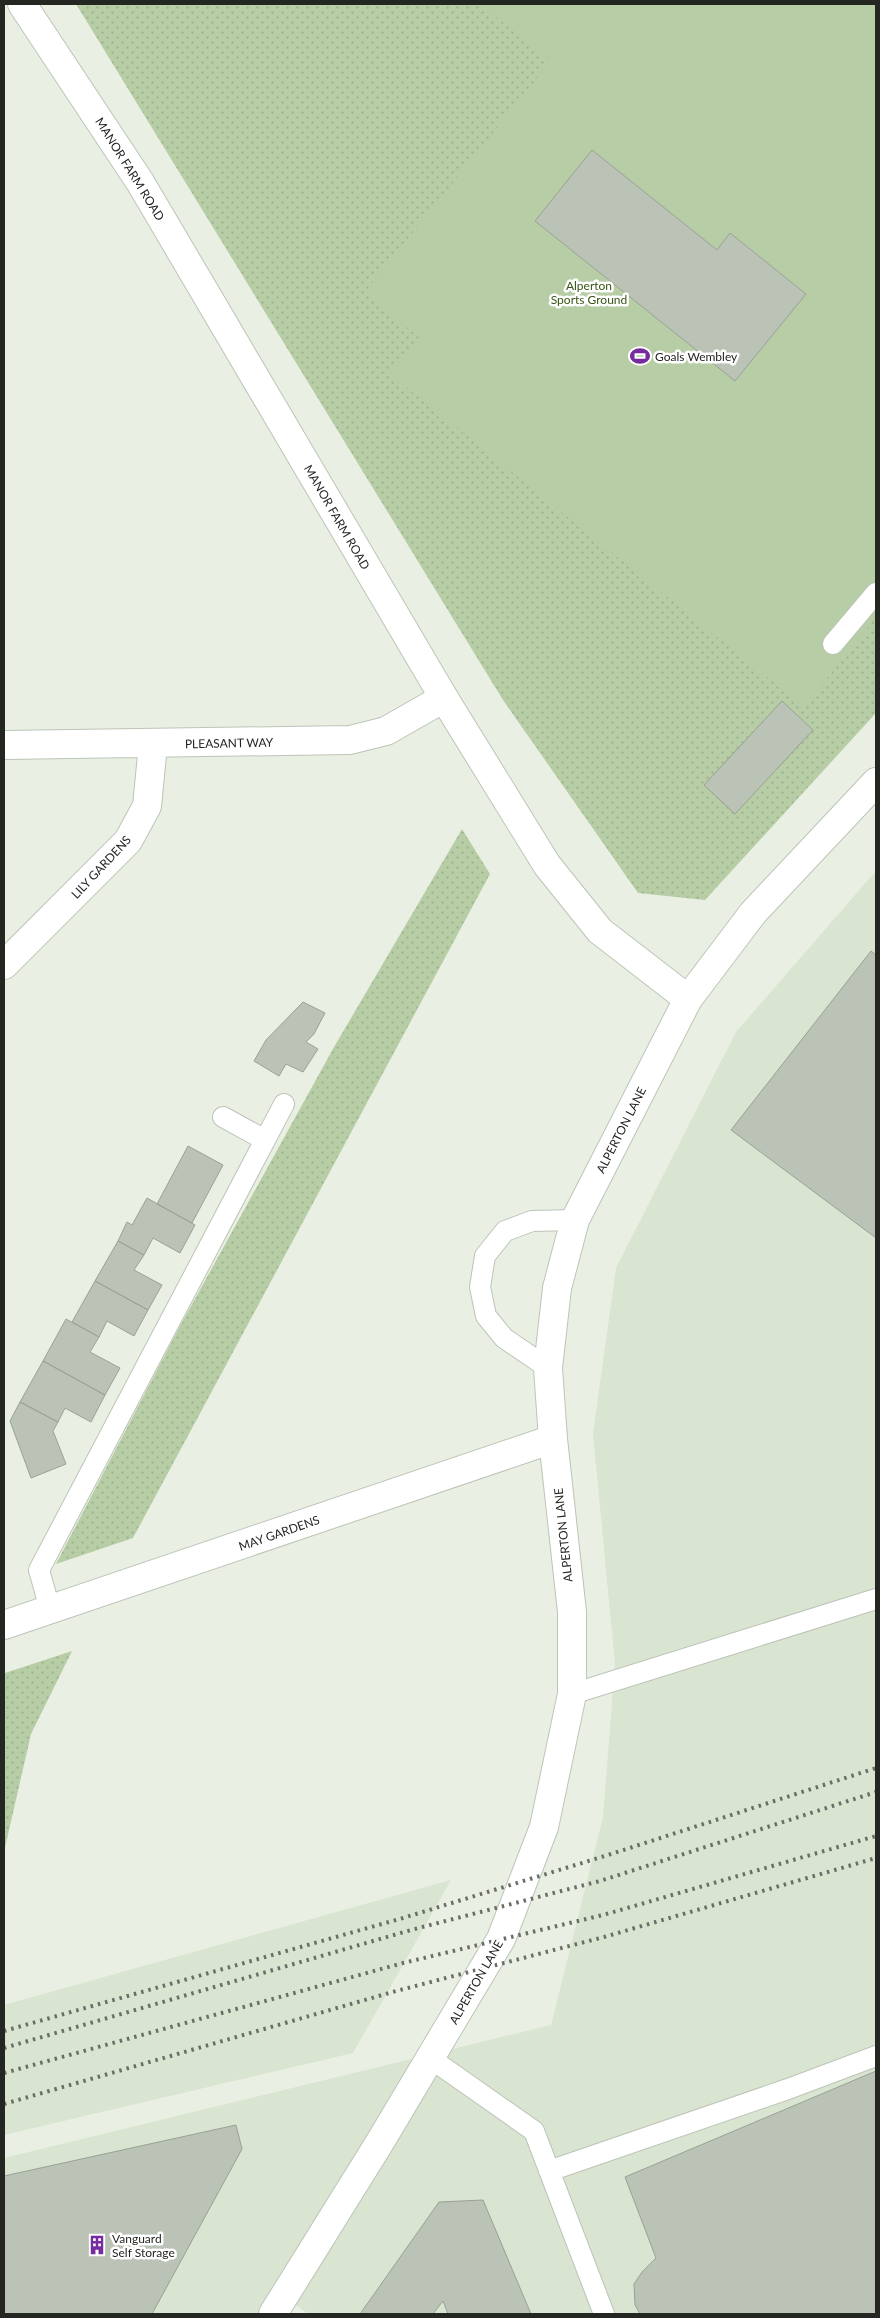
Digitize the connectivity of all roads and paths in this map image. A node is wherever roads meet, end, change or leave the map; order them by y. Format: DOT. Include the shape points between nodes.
graph roads {
  1 [pos="22,4"];
  2 [pos="876,593"];
  3 [pos="833,644"];
  4 [pos="444,698"];
  5 [pos="153,744"];
  6 [pos="4,745"];
  7 [pos="876,782"];
  8 [pos="4,965"];
  9 [pos="688,999"];
  10 [pos="284,1104"];
  11 [pos="223,1117"];
  12 [pos="265,1140"];
  13 [pos="575,1220"];
  14 [pos="548,1368"];
  15 [pos="553,1439"];
  16 [pos="876,1599"];
  17 [pos="50,1609"];
  18 [pos="4,1625"];
  19 [pos="572,1694"];
  20 [pos="876,2056"];
  21 [pos="430,2058"];
  22 [pos="549,2171"];
  23 [pos="273,2314"];
  24 [pos="604,2314"];
  1 -- 4 [label="street, MANOR FARM ROAD" via="140,182"];
  2 -- 3 [label="lane"];
  4 -- 5 [label="street, PLEASANT WAY" via="386,731 350,740"];
  4 -- 9 [label="street, MANOR FARM ROAD" via="547,865 600,931"];
  5 -- 6 [label="street, PLEASANT WAY"];
  5 -- 8 [label="street, LILY GARDENS" via="147,806 128,841"];
  7 -- 9 [label="street, ALPERTON LANE" via="753,913"];
  9 -- 13 [label="street, ALPERTON LANE"];
  10 -- 12 [label="lane"];
  11 -- 12 [label="lane"];
  12 -- 17 [label="lane" via="39,1570"];
  13 -- 14 [label="street, ALPERTON LANE" via="557,1288"];
  13 -- 14 [label="lane" via="532,1221 505,1231 485,1256 480,1287 486,1316 504,1338"];
  14 -- 15 [label="street, ALPERTON LANE"];
  15 -- 17 [label="street, MAY GARDENS"];
  15 -- 19 [label="street, ALPERTON LANE" via="572,1612"];
  16 -- 19 [label="lane"];
  17 -- 18 [label="street, MAY GARDENS"];
  19 -- 21 [label="street, ALPERTON LANE" via="544,1827 501,1939"];
  20 -- 22 [label="lane" via="788,2090"];
  21 -- 22 [label="lane" via="534,2131"];
  21 -- 23 [label="street, ALPERTON LANE"];
  22 -- 24 [label="lane"];
}
